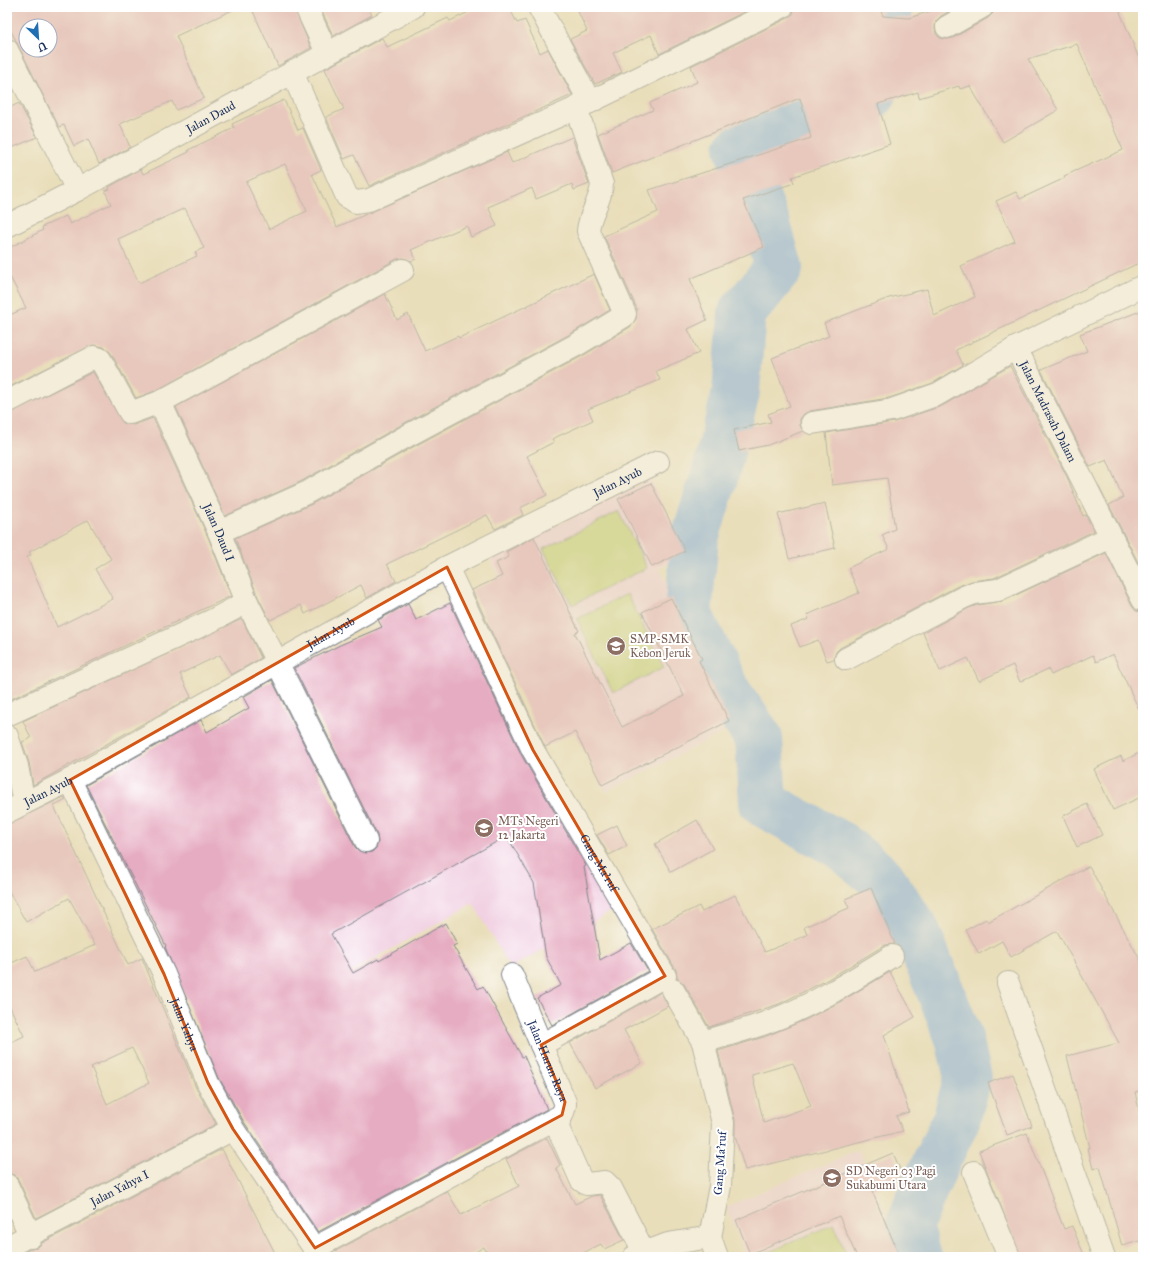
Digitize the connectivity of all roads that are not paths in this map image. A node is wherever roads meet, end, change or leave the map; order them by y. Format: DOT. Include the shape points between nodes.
graph roads {
  1 [pos="306,7"];
  2 [pos="413,7"];
  3 [pos="539,7"];
  4 [pos="782,7"];
  5 [pos="982,7"];
  6 [pos="947,27"];
  7 [pos="7,50"];
  8 [pos="327,53"];
  9 [pos="292,72"];
  10 [pos="583,105"];
  11 [pos="77,190"];
  12 [pos="7,226"];
  13 [pos="403,270"];
  14 [pos="1143,286"];
  15 [pos="1016,348"];
  16 [pos="7,402"];
  17 [pos="160,402"];
  18 [pos="812,422"];
  19 [pos="658,462"];
  20 [pos="219,532"];
  21 [pos="1111,537"];
  22 [pos="447,568"];
  23 [pos="1143,600"];
  24 [pos="248,602"];
  25 [pos="846,659"];
  26 [pos="278,663"];
  27 [pos="8,715"];
  28 [pos="7,736"];
  29 [pos="70,780"];
  30 [pos="16,807"];
  31 [pos="366,841"];
  32 [pos="892,956"];
  33 [pos="512,975"];
  34 [pos="669,983"];
  35 [pos="1008,983"];
  36 [pos="703,1042"];
  37 [pos="541,1045"];
  38 [pos="562,1115"];
  39 [pos="233,1129"];
  40 [pos="974,1172"];
  41 [pos="7,1185"];
  42 [pos="31,1237"];
  43 [pos="7,1247"];
  44 [pos="714,1247"];
  45 [pos="318,1253"];
  46 [pos="639,1255"];
  47 [pos="1010,1257"];
  48 [pos="1104,1257"];
  1 -- 8 [label="street"];
  2 -- 8 [label="street, Jalan Daud"];
  3 -- 10 [label="street"];
  4 -- 10 [label="street"];
  5 -- 6 [label="street"];
  7 -- 11 [label="street"];
  8 -- 9 [label="street, Jalan Daud"];
  9 -- 10 [label="street" via="347,197 356,202 369,200"];
  9 -- 11 [label="street, Jalan Daud"];
  10 -- 20 [label="street" via="602,184 601,195 588,223 588,231 624,316 578,344 306,493"];
  11 -- 12 [label="street, Jalan Daud"];
  13 -- 17 [label="street"];
  14 -- 15 [label="street, Jalan Madrasah Dalam"];
  15 -- 18 [label="street" via="938,394 912,405"];
  15 -- 21 [label="street, Jalan Madrasah Dalam"];
  16 -- 17 [label="street" via="94,357 100,360 130,413"];
  17 -- 20 [label="street, Jalan Daud I"];
  19 -- 22 [label="street, Jalan Ayub"];
  20 -- 24 [label="street, Jalan Daud I"];
  21 -- 23 [label="street, Jalan Madrasah Dalam"];
  21 -- 25 [label="street" via="998,590 974,592 964,596"];
  22 -- 26 [label="street, Jalan Ayub"];
  22 -- 34 [label="street, Gang Ma'ruf" via="533,750"];
  24 -- 26 [label="street, Jalan Daud I"];
  24 -- 27 [label="street"];
  26 -- 29 [label="street, Jalan Ayub"];
  26 -- 31 [label="street, Jalan Daud I"];
  28 -- 30 [label="street" via="17,766"];
  29 -- 30 [label="street, Jalan Ayub"];
  29 -- 39 [label="street, Jalan Yahya" via="164,974 208,1083"];
  32 -- 36 [label="street" via="848,983 787,1014 767,1023"];
  33 -- 37 [label="street, Jalan Harun Raya"];
  34 -- 36 [label="street, Gang Ma'ruf"];
  34 -- 37 [label="street"];
  35 -- 48 [label="street"];
  36 -- 44 [label="street, Gang Ma'ruf" via="723,1123"];
  37 -- 38 [label="street, Jalan Harun Raya" via="565,1102 566,1109"];
  38 -- 45 [label="street"];
  38 -- 46 [label="street, Jalan Harun Raya" via="558,1128 581,1180 587,1184 604,1182 611,1188"];
  39 -- 42 [label="street, Jalan Yahya I"];
  39 -- 45 [label="street, Jalan Yahya"];
  40 -- 47 [label="street"];
  41 -- 42 [label="street"];
  42 -- 43 [label="street, Jalan Yahya I"];
  44 -- 46 [label="street, Jalan Harun Raya" via="668,1244"];
}
